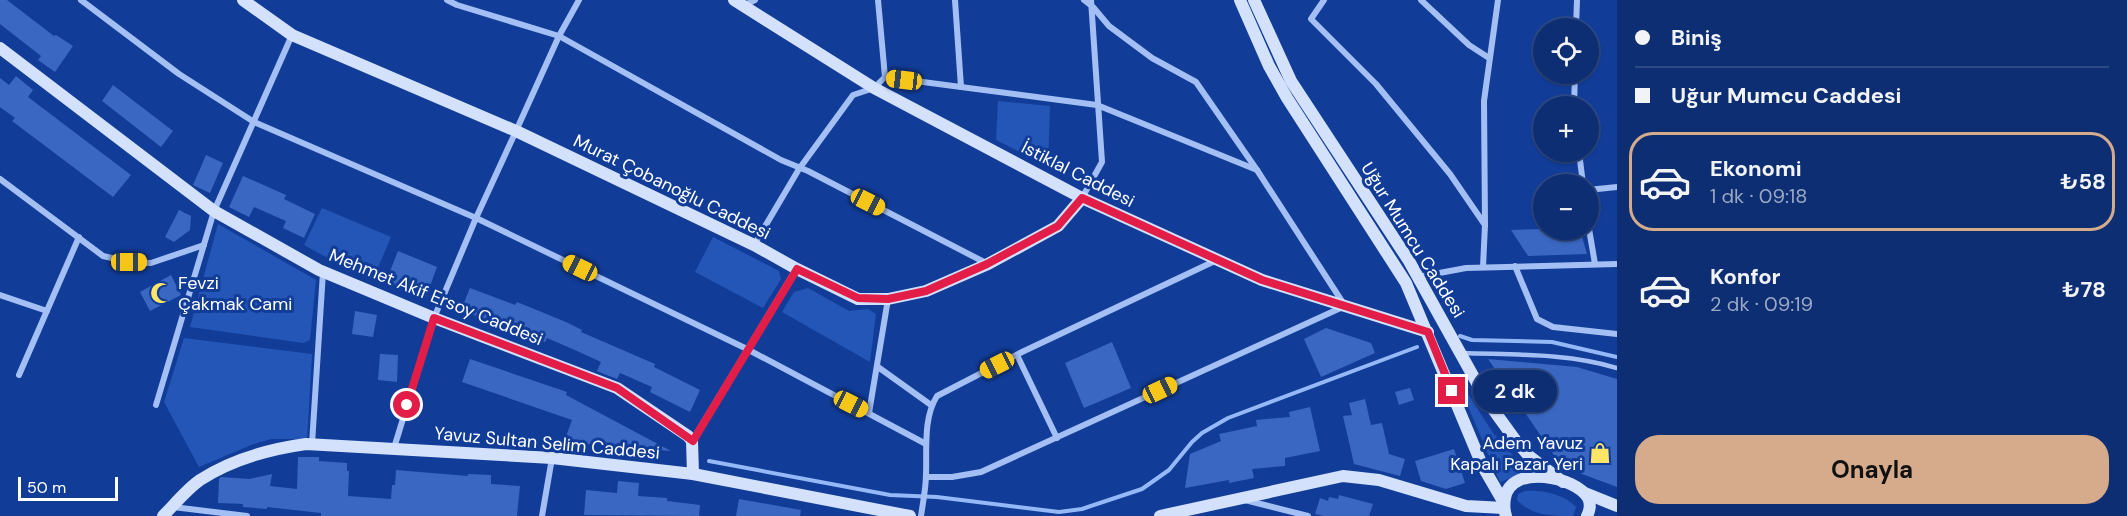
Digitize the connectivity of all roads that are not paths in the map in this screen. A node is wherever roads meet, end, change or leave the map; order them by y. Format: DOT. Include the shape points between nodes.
graph roads {
  1 [pos="81,0"];
  2 [pos="243,0"];
  3 [pos="447,0"];
  4 [pos="579,0"];
  5 [pos="755,0"];
  6 [pos="878,0"];
  7 [pos="955,0"];
  8 [pos="1084,0"];
  9 [pos="1240,0"];
  10 [pos="1254,0"];
  11 [pos="1324,0"];
  12 [pos="1421,0"];
  13 [pos="1498,0"];
  14 [pos="1577,0"];
  15 [pos="738,3"];
  16 [pos="1092,4"];
  17 [pos="1576,18"];
  18 [pos="292,35"];
  19 [pos="559,36"];
  20 [pos="0,48"];
  21 [pos="1489,58"];
  22 [pos="885,77"];
  23 [pos="961,87"];
  24 [pos="874,88"];
  25 [pos="1097,105"];
  26 [pos="254,123"];
  27 [pos="516,131"];
  28 [pos="799,169"];
  29 [pos="1257,170"];
  30 [pos="0,179"];
  31 [pos="1617,187"];
  32 [pos="1599,189"];
  33 [pos="1082,198"];
  34 [pos="214,211"];
  35 [pos="476,218"];
  36 [pos="1485,225"];
  37 [pos="79,237"];
  38 [pos="1591,240"];
  39 [pos="204,245"];
  40 [pos="754,245"];
  41 [pos="1217,260"];
  42 [pos="987,264"];
  43 [pos="1595,264"];
  44 [pos="1617,264"];
  45 [pos="1515,266"];
  46 [pos="1483,267"];
  47 [pos="797,269"];
  48 [pos="323,272"];
  49 [pos="1418,277"];
  50 [pos="0,295"];
  51 [pos="888,299"];
  52 [pos="1345,306"];
  53 [pos="47,311"];
  54 [pos="434,318"];
  55 [pos="1428,332"];
  56 [pos="1617,334"];
  57 [pos="747,349"];
  58 [pos="1460,353"];
  59 [pos="1017,355"];
  60 [pos="878,367"];
  61 [pos="1617,368"];
  62 [pos="19,375"];
  63 [pos="156,405"];
  64 [pos="931,405"];
  65 [pos="869,413"];
  66 [pos="1057,438"];
  67 [pos="693,441"];
  68 [pos="312,444"];
  69 [pos="926,444"];
  70 [pos="394,448"];
  71 [pos="552,458"];
  72 [pos="693,474"];
  73 [pos="926,477"];
  74 [pos="1563,482"];
  75 [pos="1585,493"];
  76 [pos="1239,498"];
  77 [pos="1617,506"];
  78 [pos="1505,511"];
  79 [pos="167,512"];
  80 [pos="246,516"];
  81 [pos="542,516"];
  82 [pos="910,516"];
  83 [pos="921,516"];
  84 [pos="1160,516"];
  85 [pos="1308,516"];
  86 [pos="1587,516"];
  1 -- 26 [label="street" via="179,74"];
  2 -- 18 [label="street, Murat Çobanoğlu Caddesi"];
  3 -- 19 [label="street"];
  4 -- 19 [label="street"];
  5 -- 15 [label="street"];
  6 -- 22 [label="street"];
  7 -- 23 [label="street"];
  8 -- 16 [label="street"];
  9 -- 55 [label="street, Uğur Mumcu Caddesi" via="1277,81 1401,275"];
  10 -- 49 [label="street, Uğur Mumcu Caddesi" via="1291,81"];
  11 -- 36 [label="street" via="1311,19 1376,84 1450,174"];
  12 -- 21 [label="street" via="1469,45"];
  13 -- 21 [label="street"];
  14 -- 17 [label="street"];
  15 -- 24 [label="street, İstiklal Caddesi"];
  16 -- 25 [label="street"];
  16 -- 29 [label="street" via="1109,27 1152,58 1196,82"];
  18 -- 26 [label="street"];
  18 -- 27 [label="street, Murat Çobanoğlu Caddesi"];
  19 -- 27 [label="street"];
  19 -- 28 [label="street"];
  20 -- 34 [label="street, Mehmet Akif Ersoy Caddesi"];
  21 -- 36 [label="street" via="1484,101"];
  22 -- 23 [label="street"];
  22 -- 24 [label="street"];
  23 -- 25 [label="street"];
  24 -- 28 [label="street" via="853,95"];
  24 -- 33 [label="street, İstiklal Caddesi"];
  25 -- 29 [label="street"];
  25 -- 33 [label="street" via="1102,162"];
  26 -- 34 [label="street"];
  26 -- 35 [label="street"];
  27 -- 35 [label="street"];
  27 -- 40 [label="street, Murat Çobanoğlu Caddesi"];
  28 -- 40 [label="street"];
  28 -- 42 [label="street"];
  29 -- 52 [label="street"];
  30 -- 37 [label="street"];
  31 -- 32 [label="street"];
  33 -- 41 [label="street, İstiklal Caddesi"];
  33 -- 42 [label="street, Murat Çobanoğlu Caddesi" via="1058,226"];
  34 -- 39 [label="street"];
  34 -- 48 [label="street, Mehmet Akif Ersoy Caddesi"];
  35 -- 54 [label="street"];
  35 -- 57 [label="street"];
  36 -- 46 [label="street"];
  37 -- 39 [label="street" via="103,256 129,262 151,262"];
  37 -- 53 [label="street"];
  38 -- 43 [label="street"];
  39 -- 63 [label="street"];
  40 -- 47 [label="street, Murat Çobanoğlu Caddesi"];
  41 -- 52 [label="street, İstiklal Caddesi" via="1262,280"];
  41 -- 59 [label="street"];
  42 -- 51 [label="street, Murat Çobanoğlu Caddesi" via="926,291"];
  43 -- 44 [label="street"];
  43 -- 45 [label="street"];
  45 -- 46 [label="street"];
  45 -- 56 [label="street" via="1537,319 1553,327"];
  46 -- 49 [label="street"];
  47 -- 51 [label="street, Murat Çobanoğlu Caddesi" via="858,298"];
  47 -- 57 [label="street"];
  48 -- 54 [label="street, Mehmet Akif Ersoy Caddesi"];
  48 -- 68 [label="street"];
  49 -- 58 [label="street, Uğur Mumcu Caddesi"];
  50 -- 53 [label="street"];
  51 -- 60 [label="street"];
  52 -- 55 [label="street, İstiklal Caddesi"];
  52 -- 66 [label="street"];
  53 -- 62 [label="street"];
  54 -- 67 [label="street, Mehmet Akif Ersoy Caddesi" via="617,388"];
  54 -- 70 [label="street"];
  55 -- 78 [label="street, Uğur Mumcu Caddesi"];
  57 -- 65 [label="street"];
  57 -- 67 [label="street"];
  58 -- 61 [label="lane" via="1548,356"];
  58 -- 74 [label="street, Uğur Mumcu Caddesi" via="1516,441 1540,466"];
  59 -- 64 [label="street" via="937,396"];
  59 -- 66 [label="street"];
  60 -- 64 [label="street"];
  60 -- 65 [label="street"];
  64 -- 69 [label="street"];
  65 -- 69 [label="street"];
  66 -- 73 [label="street" via="981,472"];
  67 -- 72 [label="street"];
  68 -- 70 [label="street, Yavuz Sultan Selim Caddesi"];
  68 -- 79 [label="street, Yavuz Sultan Selim Caddesi" via="274,450 231,465 199,481"];
  69 -- 73 [label="street"];
  70 -- 71 [label="street, Yavuz Sultan Selim Caddesi"];
  71 -- 72 [label="street, Yavuz Sultan Selim Caddesi"];
  71 -- 81 [label="street"];
  72 -- 82 [label="street, Yavuz Sultan Selim Caddesi"];
  73 -- 83 [label="street"];
  74 -- 75 [label="street"];
  74 -- 78 [label="street" via="1532,476 1520,478 1509,486"];
  75 -- 77 [label="street"];
  75 -- 86 [label="street" via="1590,505"];
  76 -- 78 [label="street" via="1343,476 1379,480 1466,506"];
  76 -- 84 [label="street"];
  76 -- 85 [label="street"];
  79 -- 80 [label="street"];
}
